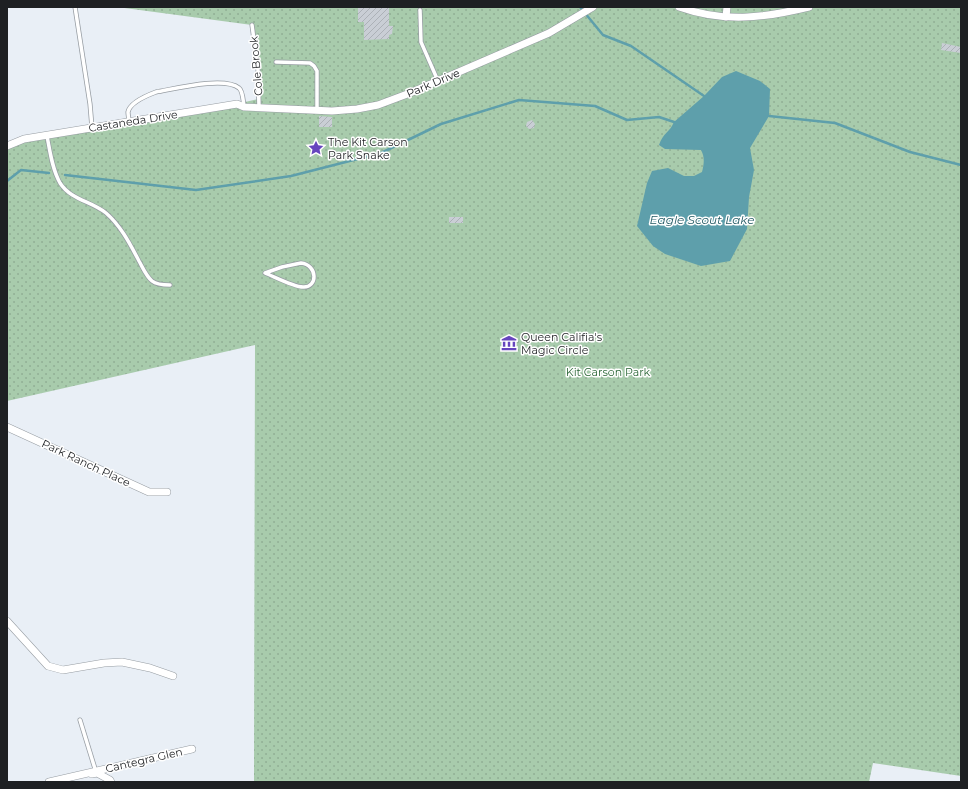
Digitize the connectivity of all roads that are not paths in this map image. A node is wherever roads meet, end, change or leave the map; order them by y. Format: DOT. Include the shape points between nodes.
graph roads {
  1 [pos="75,7"];
  2 [pos="681,7"];
  3 [pos="727,7"];
  4 [pos="809,7"];
  5 [pos="591,8"];
  6 [pos="420,10"];
  7 [pos="726,17"];
  8 [pos="252,25"];
  9 [pos="276,62"];
  10 [pos="438,81"];
  11 [pos="244,107"];
  12 [pos="259,107"];
  13 [pos="317,110"];
  14 [pos="129,122"];
  15 [pos="92,128"];
  16 [pos="47,136"];
  17 [pos="7,146"];
  18 [pos="170,285"];
  19 [pos="303,287"];
  20 [pos="7,427"];
  21 [pos="167,492"];
  22 [pos="7,621"];
  23 [pos="173,676"];
  24 [pos="80,720"];
  25 [pos="192,749"];
  26 [pos="96,772"];
  27 [pos="79,776"];
  28 [pos="49,782"];
  29 [pos="111,782"];
  1 -- 15 [label="lane"];
  2 -- 7 [label="street" via="716,17"];
  3 -- 7 [label="street"];
  4 -- 7 [label="street" via="778,14"];
  5 -- 10 [label="street, Park Drive" via="549,33"];
  6 -- 10 [label="lane" via="420,42"];
  8 -- 12 [label="lane, Cole Brook" via="258,70"];
  9 -- 13 [label="lane" via="310,62 314,66 317,71"];
  10 -- 13 [label="street, Park Drive" via="378,105 357,109"];
  11 -- 12 [label="street, Castaneda Drive"];
  11 -- 14 [label="street, Castaneda Drive" via="237,104"];
  11 -- 14 [label="lane" via="239,88 214,82 149,95 131,107 128,114"];
  12 -- 13 [label="street, Park Drive"];
  14 -- 15 [label="street, Castaneda Drive"];
  15 -- 16 [label="street, Castaneda Drive"];
  16 -- 17 [label="street, Castaneda Drive" via="24,139"];
  16 -- 18 [label="lane" via="56,172 64,188 74,197 96,206 110,216 122,230 147,276 156,283"];
  19 -- 19 [label="lane" via="312,282 314,274 312,267 305,263 265,273"];
  20 -- 21 [label="street, Park Ranch Place" via="149,492"];
  22 -- 23 [label="street" via="48,666 63,670 122,662"];
  24 -- 26 [label="lane"];
  25 -- 26 [label="street, Cantegra Glen"];
  26 -- 27 [label="street, Cantegra Glen"];
  27 -- 28 [label="street, Cantegra Glen"];
  27 -- 29 [label="street" via="96,773"];
}
